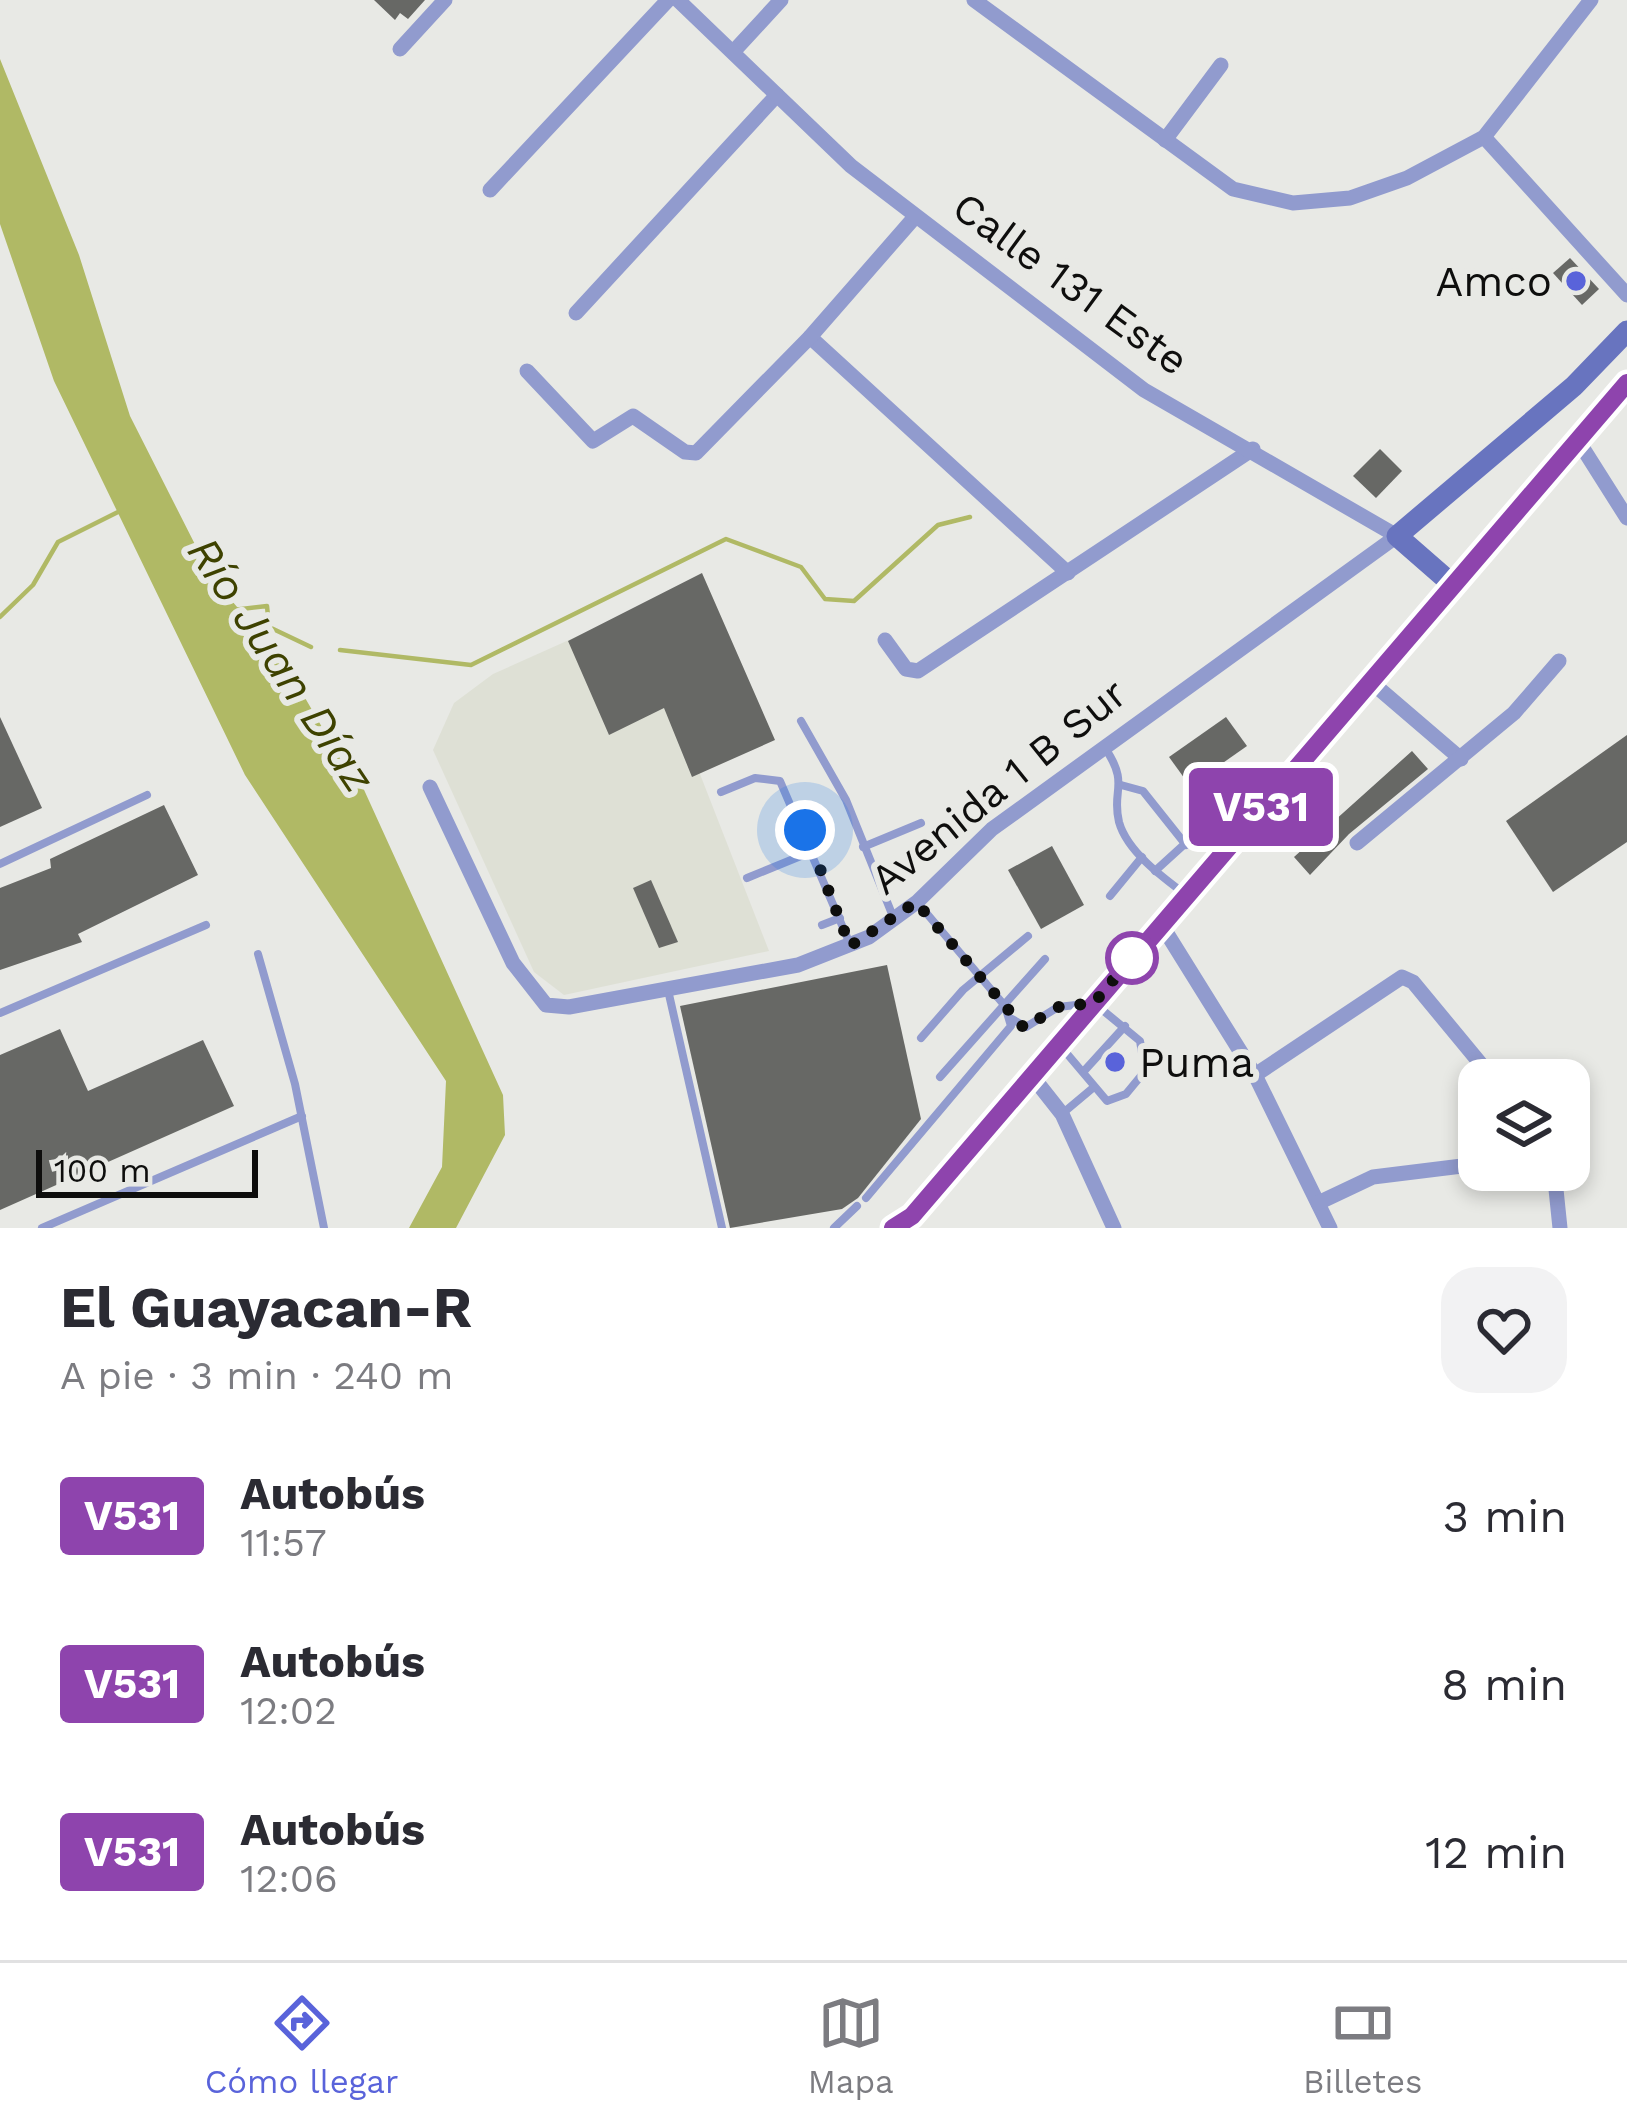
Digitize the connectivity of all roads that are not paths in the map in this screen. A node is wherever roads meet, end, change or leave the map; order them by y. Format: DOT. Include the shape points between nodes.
graph roads {
  1 [pos="445,0"];
  2 [pos="668,0"];
  3 [pos="678,0"];
  4 [pos="781,0"];
  5 [pos="974,0"];
  6 [pos="1591,0"];
  7 [pos="400,49"];
  8 [pos="734,50"];
  9 [pos="1221,65"];
  10 [pos="777,95"];
  11 [pos="1484,136"];
  12 [pos="1165,140"];
  13 [pos="490,190"];
  14 [pos="914,218"];
  15 [pos="1627,295"];
  16 [pos="576,313"];
  17 [pos="1627,331"];
  18 [pos="810,337"];
  19 [pos="526,370"];
  20 [pos="1627,383"];
  21 [pos="1577,439"];
  22 [pos="1253,448"];
  23 [pos="1627,518"];
  24 [pos="1397,536"];
  25 [pos="1068,573"];
  26 [pos="1453,584"];
  27 [pos="885,640"];
  28 [pos="1558,661"];
  29 [pos="1370,681"];
  30 [pos="801,721"];
  31 [pos="1105,747"];
  32 [pos="1461,759"];
  33 [pos="1121,784"];
  34 [pos="430,787"];
  35 [pos="721,792"];
  36 [pos="147,795"];
  37 [pos="1210,821"];
  38 [pos="922,824"];
  39 [pos="1357,843"];
  40 [pos="1186,845"];
  41 [pos="862,847"];
  42 [pos="813,851"];
  43 [pos="1142,856"];
  44 [pos="0,864"];
  45 [pos="1155,871"];
  46 [pos="747,878"];
  47 [pos="1186,895"];
  48 [pos="1110,896"];
  49 [pos="916,902"];
  50 [pos="840,918"];
  51 [pos="895,920"];
  52 [pos="1161,924"];
  53 [pos="206,925"];
  54 [pos="822,925"];
  55 [pos="1028,936"];
  56 [pos="850,946"];
  57 [pos="258,954"];
  58 [pos="1045,959"];
  59 [pos="977,977"];
  60 [pos="668,989"];
  61 [pos="1094,1003"];
  62 [pos="1005,1006"];
  63 [pos="0,1013"];
  64 [pos="1012,1019"];
  65 [pos="1125,1026"];
  66 [pos="922,1038"];
  67 [pos="1059,1044"];
  68 [pos="1477,1059"];
  69 [pos="1084,1070"];
  70 [pos="1255,1075"];
  71 [pos="1032,1076"];
  72 [pos="940,1078"];
  73 [pos="1094,1087"];
  74 [pos="1062,1114"];
  75 [pos="302,1116"];
  76 [pos="1458,1166"];
  77 [pos="1556,1191"];
  78 [pos="866,1198"];
  79 [pos="1318,1203"];
  80 [pos="857,1206"];
  81 [pos="902,1224"];
  82 [pos="42,1228"];
  83 [pos="324,1228"];
  84 [pos="722,1228"];
  85 [pos="834,1228"];
  86 [pos="1114,1228"];
  87 [pos="1330,1228"];
  88 [pos="1560,1228"];
  1 -- 7 [label="street"];
  2 -- 13 [label="street"];
  3 -- 8 [label="street, Calle 131 Este"];
  4 -- 8 [label="street"];
  5 -- 12 [label="street"];
  6 -- 11 [label="street"];
  8 -- 10 [label="street, Calle 131 Este"];
  9 -- 12 [label="street"];
  10 -- 14 [label="street, Calle 131 Este"];
  10 -- 16 [label="street"];
  11 -- 12 [label="street" via="1388,185 1293,203 1233,189"];
  11 -- 15 [label="street"];
  14 -- 18 [label="street"];
  14 -- 22 [label="street, Calle 131 Este" via="1144,390"];
  17 -- 24 [label="main road, Avenida 1 B Sur"];
  18 -- 19 [label="street" via="692,454 633,416 593,441"];
  18 -- 25 [label="street"];
  20 -- 21 [label="main road"];
  21 -- 23 [label="street"];
  21 -- 26 [label="main road"];
  22 -- 24 [label="street, Calle 131 Este"];
  22 -- 25 [label="street"];
  24 -- 26 [label="main road, Calle 131 Este"];
  24 -- 31 [label="street, Avenida 1 B Sur"];
  25 -- 27 [label="street" via="916,672"];
  26 -- 29 [label="main road"];
  28 -- 32 [label="street"];
  29 -- 32 [label="street"];
  29 -- 47 [label="main road"];
  30 -- 41 [label="lane" via="846,800"];
  31 -- 33 [label="lane"];
  31 -- 49 [label="street, Avenida 1 B Sur" via="992,829"];
  32 -- 39 [label="street"];
  33 -- 40 [label="lane" via="1143,791"];
  33 -- 43 [label="lane" via="1119,820"];
  34 -- 60 [label="street, Avenida 1 B Sur" via="513,963 546,1005"];
  35 -- 42 [label="lane" via="755,778 781,781"];
  36 -- 44 [label="lane"];
  37 -- 40 [label="lane"];
  38 -- 41 [label="lane"];
  40 -- 45 [label="lane"];
  41 -- 51 [label="lane"];
  42 -- 46 [label="lane"];
  42 -- 50 [label="lane"];
  43 -- 45 [label="lane"];
  43 -- 48 [label="lane"];
  45 -- 47 [label="lane"];
  47 -- 52 [label="main road"];
  49 -- 51 [label="street, Avenida 1 B Sur"];
  49 -- 59 [label="lane"];
  50 -- 54 [label="lane"];
  50 -- 56 [label="lane"];
  51 -- 56 [label="street, Avenida 1 B Sur"];
  52 -- 61 [label="main road"];
  52 -- 70 [label="street"];
  53 -- 63 [label="lane"];
  55 -- 59 [label="lane"];
  56 -- 60 [label="street, Avenida 1 B Sur"];
  57 -- 75 [label="lane"];
  58 -- 62 [label="lane"];
  59 -- 62 [label="lane"];
  59 -- 66 [label="lane"];
  60 -- 84 [label="lane"];
  61 -- 64 [label="lane" via="1058,1007 1026,1027"];
  61 -- 65 [label="lane"];
  61 -- 67 [label="main road"];
  62 -- 64 [label="lane"];
  62 -- 72 [label="lane"];
  64 -- 78 [label="lane"];
  65 -- 69 [label="lane"];
  65 -- 73 [label="lane" via="1145,1048 1145,1071 1117,1101"];
  67 -- 69 [label="lane"];
  67 -- 71 [label="main road"];
  68 -- 70 [label="street" via="1402,977"];
  69 -- 73 [label="lane"];
  70 -- 79 [label="street"];
  71 -- 74 [label="street"];
  71 -- 81 [label="main road"];
  73 -- 74 [label="lane"];
  74 -- 86 [label="street"];
  75 -- 82 [label="lane"];
  75 -- 83 [label="lane"];
  76 -- 79 [label="street" via="1372,1177"];
  77 -- 88 [label="street"];
  79 -- 87 [label="street"];
  80 -- 85 [label="lane"];
}
